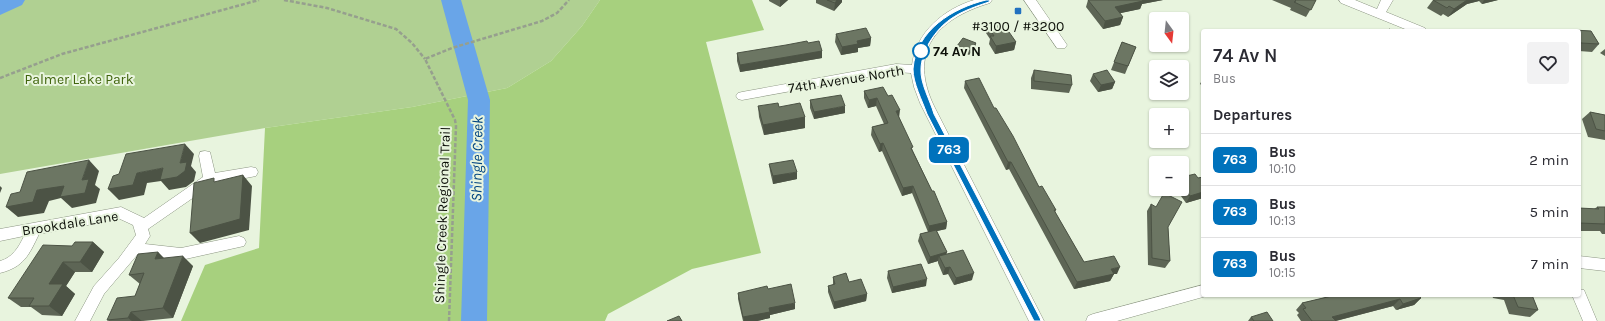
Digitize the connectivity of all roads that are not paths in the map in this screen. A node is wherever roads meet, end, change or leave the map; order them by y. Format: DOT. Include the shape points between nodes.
graph roads {
  1 [pos="986,0"];
  2 [pos="1030,0"];
  3 [pos="1346,0"];
  4 [pos="1388,0"];
  5 [pos="965,3"];
  6 [pos="1379,14"];
  7 [pos="1416,29"];
  8 [pos="1061,45"];
  9 [pos="917,69"];
  10 [pos="742,96"];
  11 [pos="205,156"];
  12 [pos="251,172"];
  13 [pos="210,179"];
  14 [pos="141,227"];
  15 [pos="34,229"];
  16 [pos="0,235"];
  17 [pos="239,242"];
  18 [pos="134,249"];
  19 [pos="1581,262"];
  20 [pos="1605,265"];
  21 [pos="0,267"];
  22 [pos="1201,292"];
  23 [pos="1580,297"];
  24 [pos="82,321"];
  25 [pos="1037,321"];
  26 [pos="1093,321"];
  27 [pos="1590,321"];
  1 -- 5 [label="street, 74th Avenue North"];
  2 -- 8 [label="street"];
  3 -- 6 [label="street"];
  4 -- 6 [label="street"];
  5 -- 9 [label="street, 74th Avenue North" via="934,30 921,50"];
  6 -- 7 [label="street"];
  9 -- 10 [label="street, 74th Avenue North" via="896,68"];
  9 -- 25 [label="street" via="921,89 931,114"];
  11 -- 13 [label="street"];
  12 -- 13 [label="street"];
  13 -- 14 [label="street"];
  14 -- 15 [label="street, Brookdale Lane" via="139,222 121,213"];
  14 -- 18 [label="street" via="143,236"];
  15 -- 16 [label="street, Brookdale Lane"];
  15 -- 21 [label="street" via="23,255 11,264"];
  17 -- 18 [label="street" via="181,254"];
  18 -- 24 [label="street" via="99,290"];
  19 -- 20 [label="street"];
  22 -- 26 [label="street"];
  23 -- 27 [label="street"];
}
